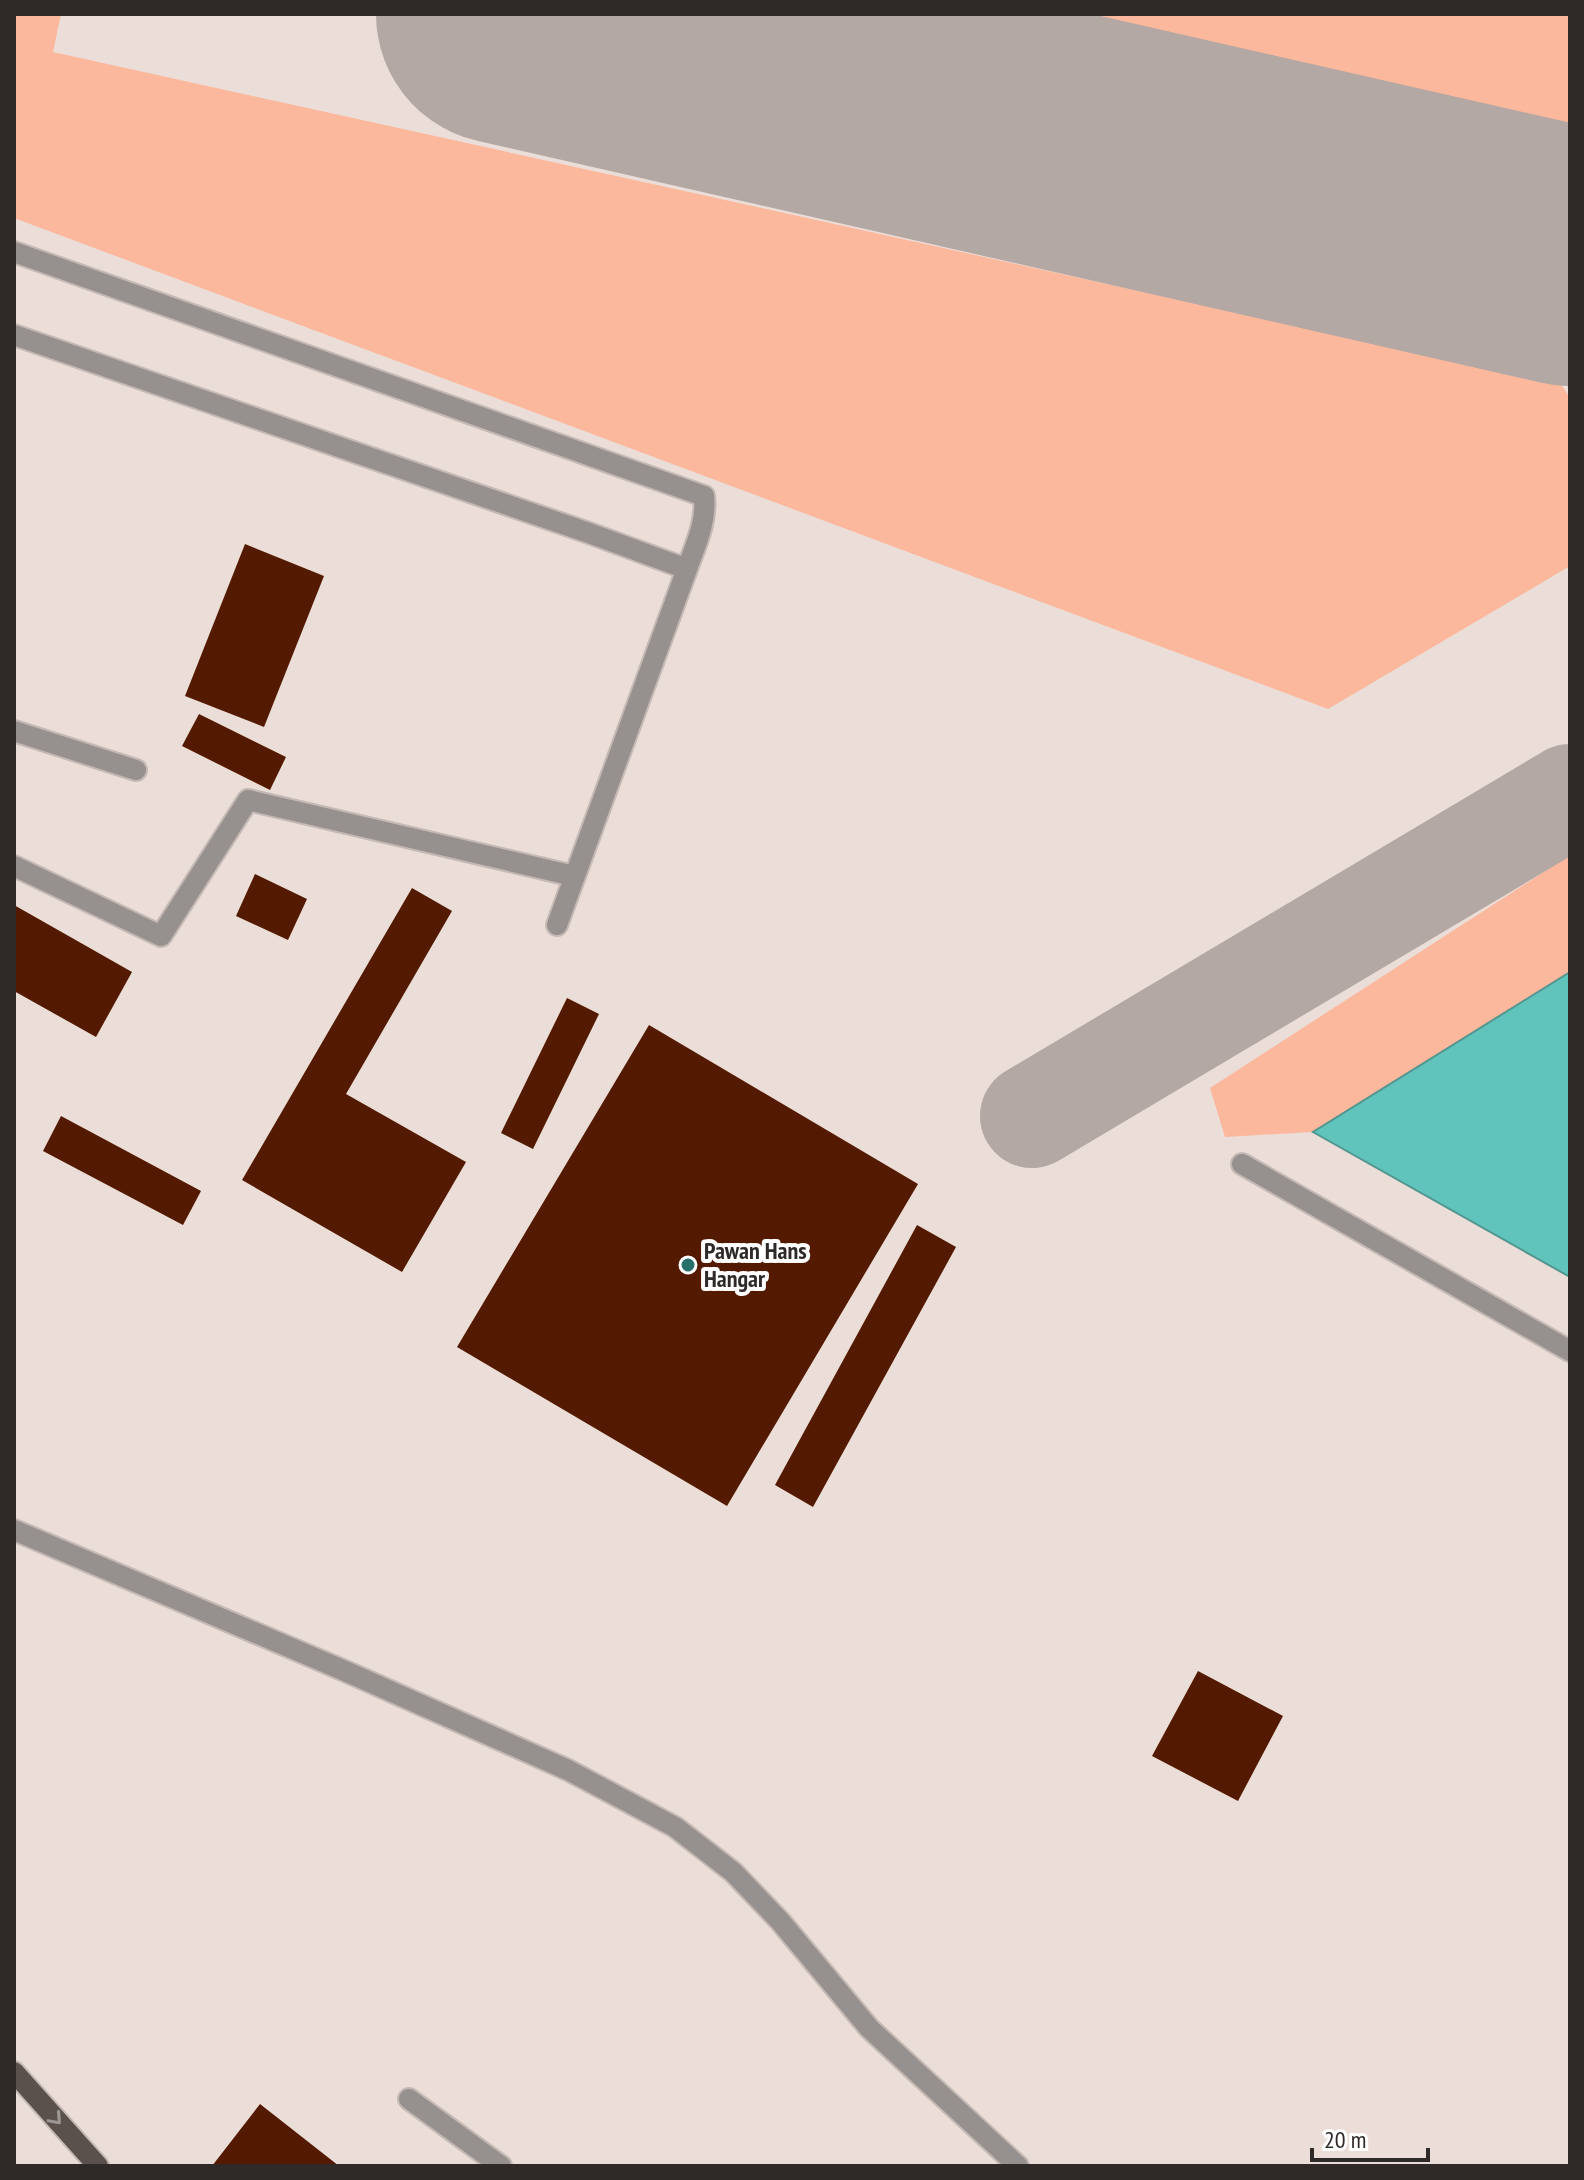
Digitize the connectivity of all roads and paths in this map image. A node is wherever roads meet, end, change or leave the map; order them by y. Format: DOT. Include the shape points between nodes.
graph roads {
  1 [pos="14,252"];
  2 [pos="14,335"];
  3 [pos="687,569"];
  4 [pos="14,731"];
  5 [pos="136,770"];
  6 [pos="14,866"];
  7 [pos="574,876"];
  8 [pos="557,925"];
  9 [pos="1242,1164"];
  10 [pos="1570,1351"];
  11 [pos="14,1530"];
  12 [pos="14,2072"];
  13 [pos="409,2099"];
  14 [pos="98,2166"];
  15 [pos="501,2166"];
  16 [pos="1018,2166"];
  1 -- 3 [label="street" via="704,496 702,526"];
  2 -- 3 [label="street"];
  3 -- 7 [label="street"];
  4 -- 5 [label="street"];
  6 -- 7 [label="street" via="161,936 248,800"];
  7 -- 8 [label="street"];
  9 -- 10 [label="street"];
  11 -- 16 [label="street" via="526,1751 675,1827 733,1872 869,2028"];
  12 -- 14 [label="main road, one-way"];
  13 -- 15 [label="street"];
}
